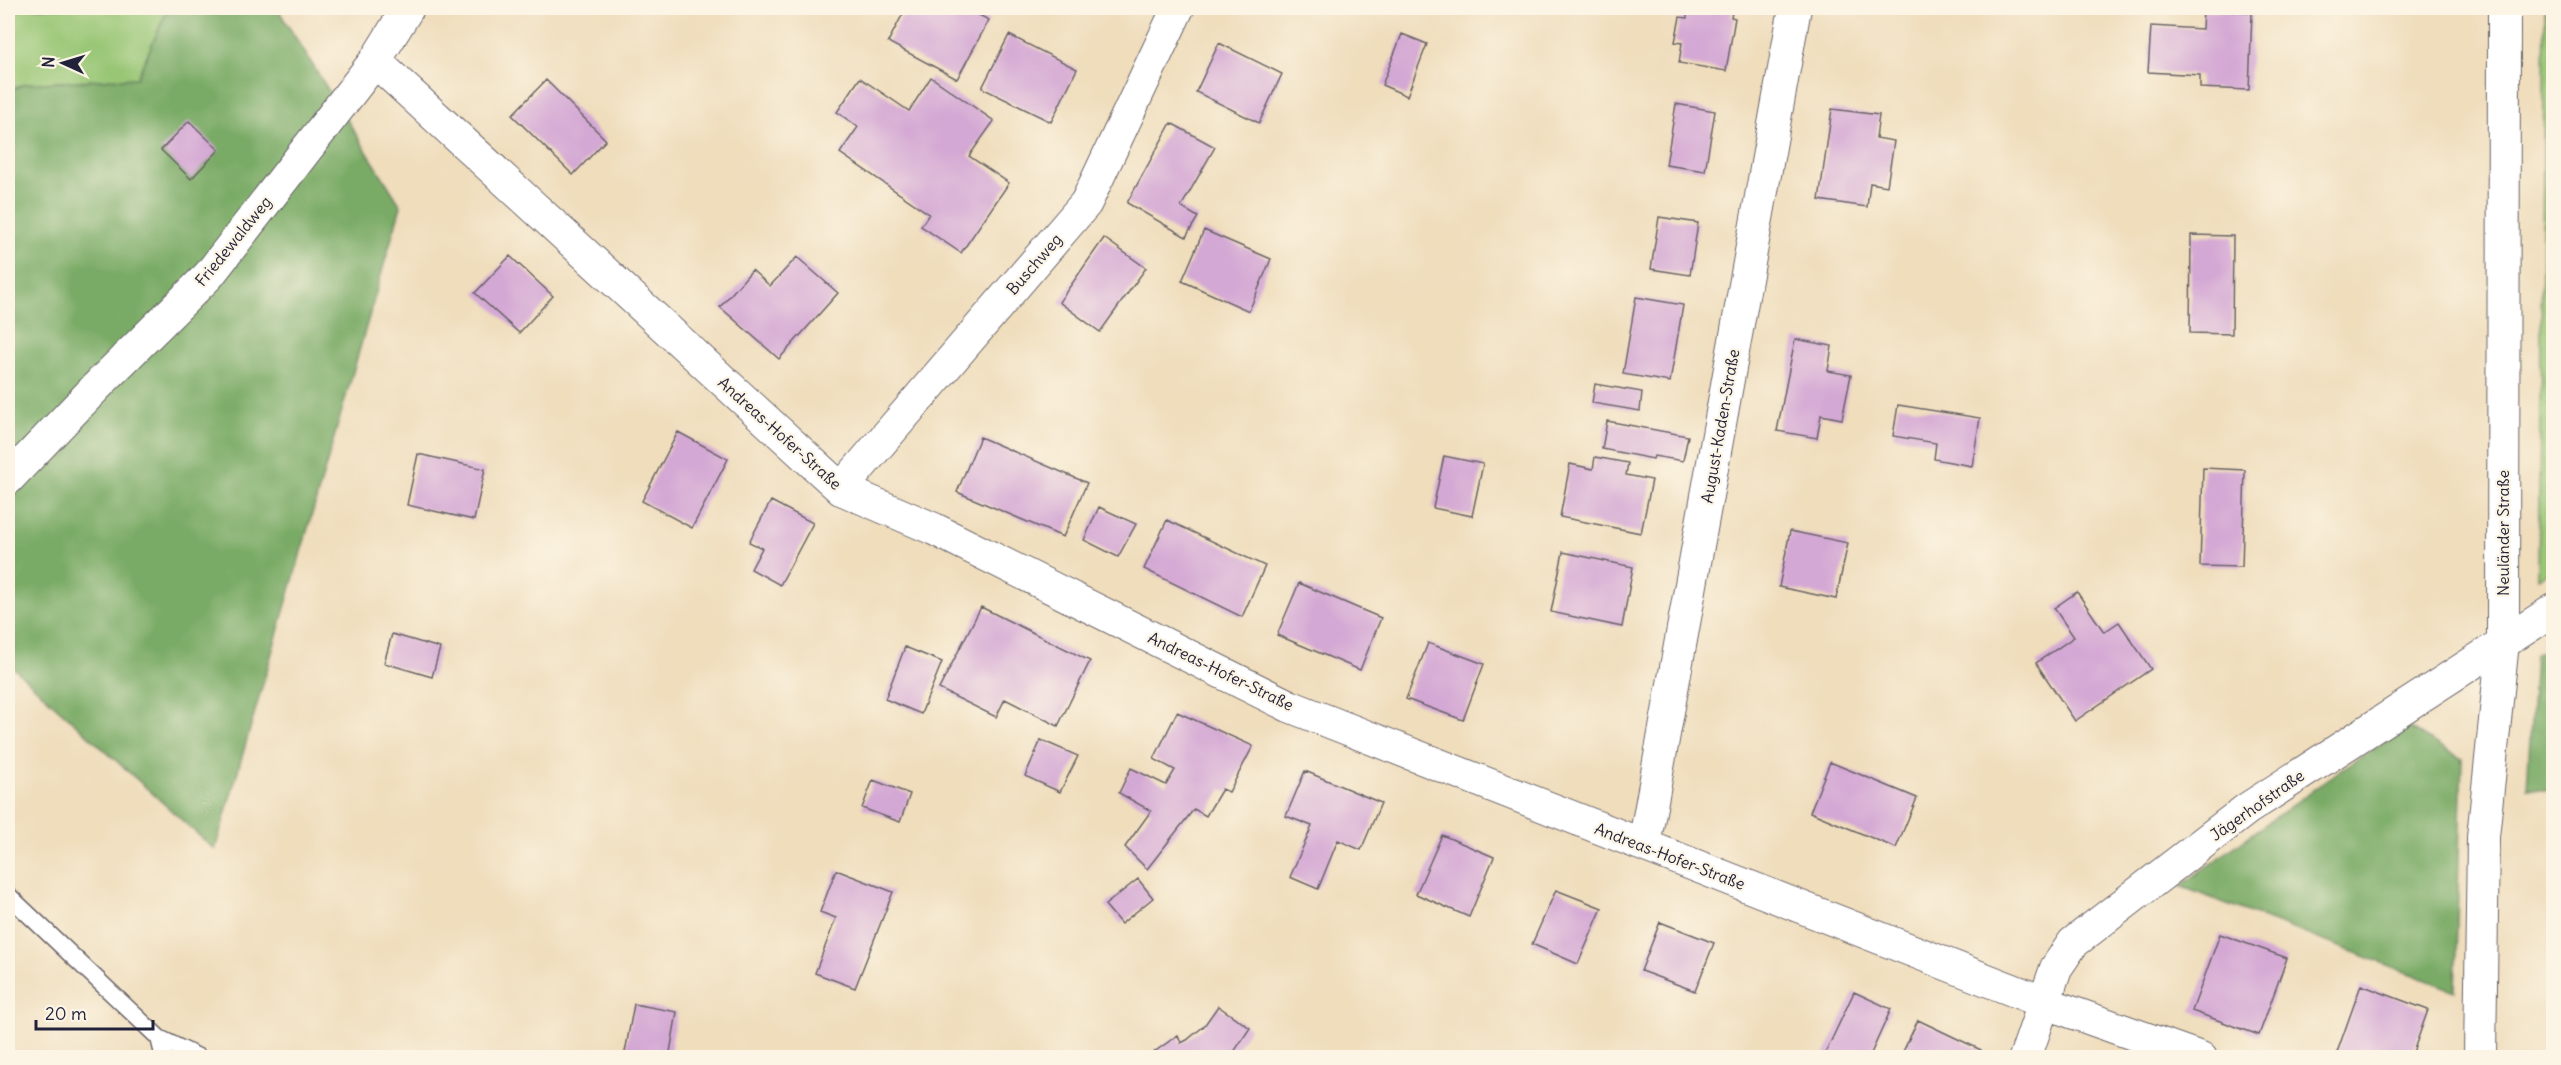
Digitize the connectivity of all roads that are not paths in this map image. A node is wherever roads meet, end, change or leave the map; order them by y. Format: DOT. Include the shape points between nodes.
graph roads {
  1 [pos="408,8"];
  2 [pos="1178,8"];
  3 [pos="1795,8"];
  4 [pos="2504,8"];
  5 [pos="375,61"];
  6 [pos="8,479"];
  7 [pos="841,489"];
  8 [pos="2553,610"];
  9 [pos="2503,642"];
  10 [pos="1644,845"];
  11 [pos="8,895"];
  12 [pos="2043,1002"];
  13 [pos="159,1038"];
  14 [pos="164,1058"];
  15 [pos="200,1058"];
  16 [pos="2025,1058"];
  17 [pos="2201,1058"];
  18 [pos="2480,1058"];
  1 -- 5 [label="street, Friedewaldweg"];
  2 -- 7 [label="street, Buschweg" via="1086,203"];
  3 -- 10 [label="street, August-Kaden-Straße"];
  4 -- 9 [label="street, Neuländer Straße"];
  5 -- 6 [label="street, Friedewaldweg" via="209,275"];
  5 -- 7 [label="street, Andreas-Hofer-Straße"];
  7 -- 10 [label="street, Andreas-Hofer-Straße" via="934,529 1289,706"];
  8 -- 9 [label="street, Jägerhofstraße"];
  9 -- 12 [label="street, Jägerhofstraße" via="2247,809 2073,943 2056,968"];
  9 -- 18 [label="street, Neuländer Straße" via="2483,837"];
  10 -- 12 [label="street, Andreas-Hofer-Straße"];
  11 -- 13 [label="lane"];
  12 -- 16 [label="street, Jägerhofstraße"];
  12 -- 17 [label="street, Andreas-Hofer-Straße"];
  13 -- 14 [label="lane"];
  13 -- 15 [label="lane"];
}
